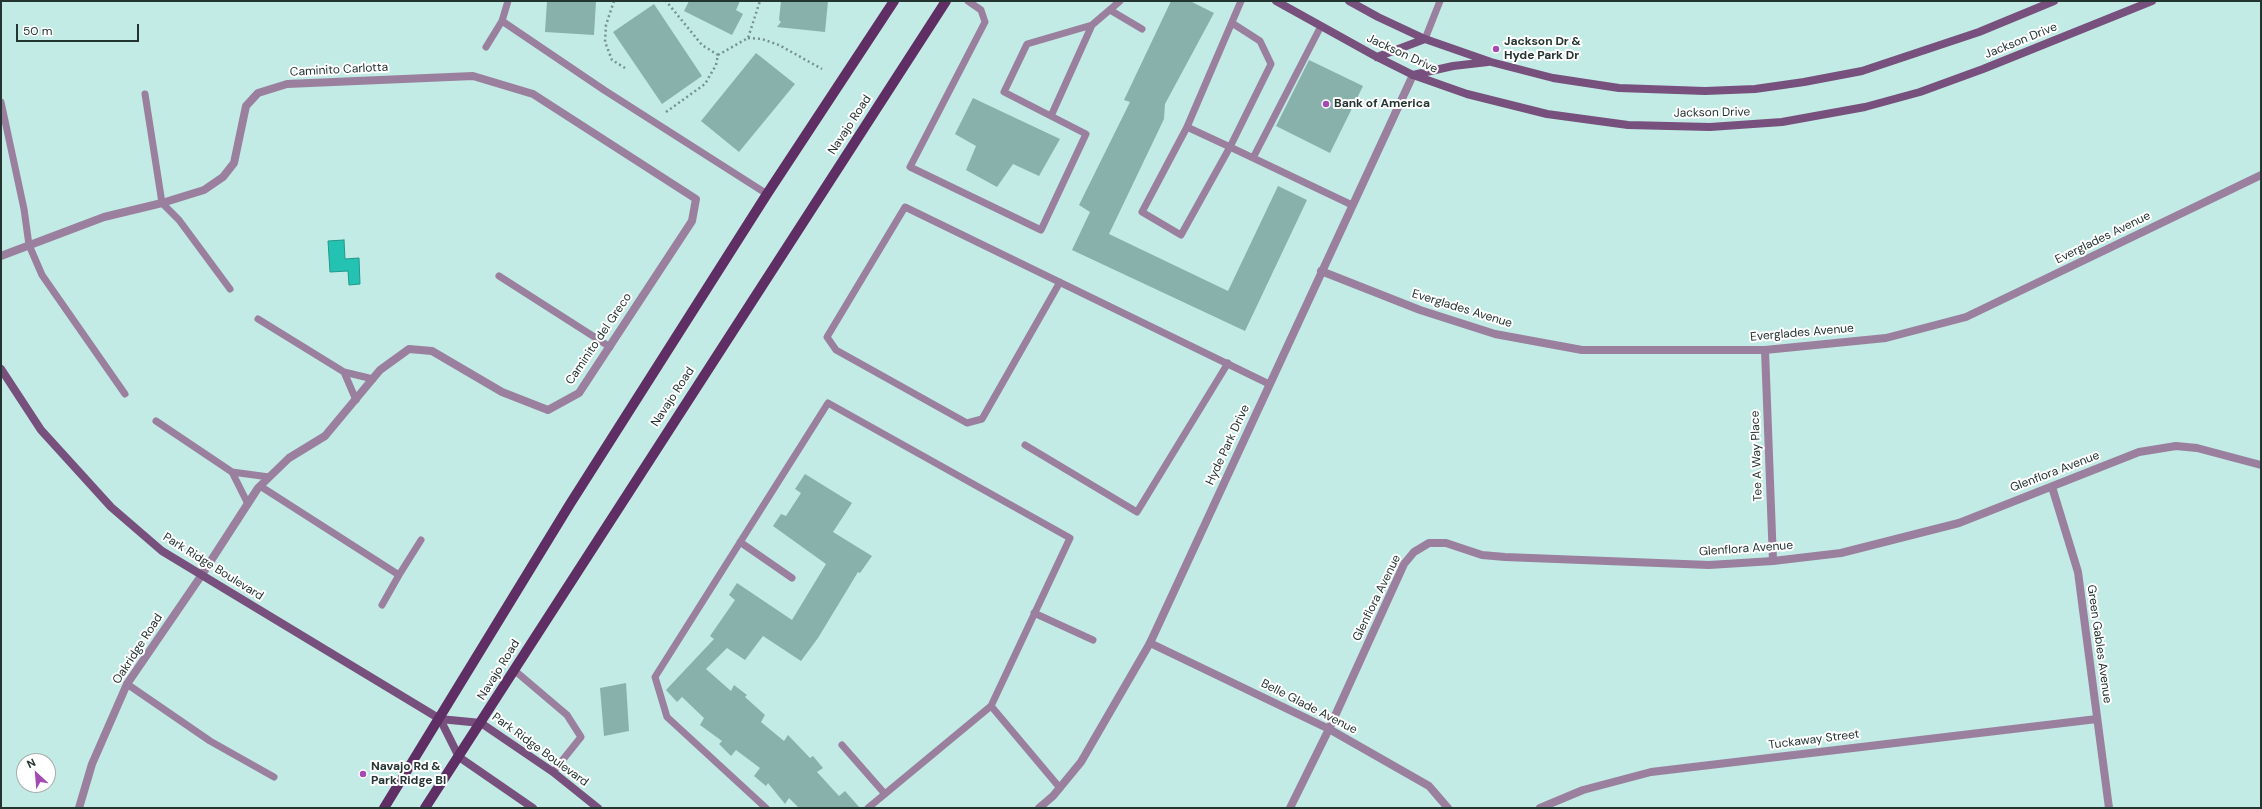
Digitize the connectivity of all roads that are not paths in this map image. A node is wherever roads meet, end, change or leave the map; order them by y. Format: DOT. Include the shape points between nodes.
graph roads {
  1 [pos="508,1"];
  2 [pos="894,1"];
  3 [pos="946,1"];
  4 [pos="968,1"];
  5 [pos="1120,1"];
  6 [pos="1241,1"];
  7 [pos="1276,1"];
  8 [pos="1349,1"];
  9 [pos="1440,1"];
  10 [pos="2054,1"];
  11 [pos="2152,1"];
  12 [pos="2045,3"];
  13 [pos="1110,10"];
  14 [pos="502,21"];
  15 [pos="1232,22"];
  16 [pos="1092,25"];
  17 [pos="1321,26"];
  18 [pos="1142,29"];
  19 [pos="1425,39"];
  20 [pos="486,47"];
  21 [pos="1377,57"];
  22 [pos="1491,62"];
  23 [pos="1413,75"];
  24 [pos="145,94"];
  25 [pos="1,102"];
  26 [pos="1051,116"];
  27 [pos="1187,127"];
  28 [pos="1230,147"];
  29 [pos="1253,158"];
  30 [pos="2261,175"];
  31 [pos="768,194"];
  32 [pos="696,199"];
  33 [pos="162,203"];
  34 [pos="1352,205"];
  35 [pos="29,245"];
  36 [pos="1,256"];
  37 [pos="1321,271"];
  38 [pos="498,276"];
  39 [pos="1060,282"];
  40 [pos="230,289"];
  41 [pos="258,319"];
  42 [pos="610,347"];
  43 [pos="1765,350"];
  44 [pos="1228,363"];
  45 [pos="1,369"];
  46 [pos="344,372"];
  47 [pos="373,379"];
  48 [pos="1269,384"];
  49 [pos="125,394"];
  50 [pos="356,400"];
  51 [pos="156,421"];
  52 [pos="1026,445"];
  53 [pos="2261,465"];
  54 [pos="232,472"];
  55 [pos="269,477"];
  56 [pos="260,486"];
  57 [pos="2052,486"];
  58 [pos="248,504"];
  59 [pos="421,540"];
  60 [pos="740,542"];
  61 [pos="1773,561"];
  62 [pos="399,575"];
  63 [pos="201,576"];
  64 [pos="792,578"];
  65 [pos="382,605"];
  66 [pos="1034,613"];
  67 [pos="1093,640"];
  68 [pos="1150,643"];
  69 [pos="514,670"];
  70 [pos="127,684"];
  71 [pos="991,706"];
  72 [pos="440,719"];
  73 [pos="2097,719"];
  74 [pos="481,723"];
  75 [pos="1329,729"];
  76 [pos="842,745"];
  77 [pos="459,757"];
  78 [pos="553,772"];
  79 [pos="274,777"];
  80 [pos="1060,788"];
  81 [pos="885,794"];
  82 [pos="79,808"];
  83 [pos="384,808"];
  84 [pos="425,808"];
  85 [pos="533,808"];
  86 [pos="598,808"];
  87 [pos="766,808"];
  88 [pos="868,808"];
  89 [pos="1039,808"];
  90 [pos="1290,808"];
  91 [pos="1448,808"];
  92 [pos="1540,808"];
  93 [pos="2109,808"];
  1 -- 14 [label="lane"];
  2 -- 31 [label="main road, Navajo Road"];
  3 -- 69 [label="main road, Navajo Road"];
  4 -- 26 [label="lane" via="981,10 985,22 910,167 1041,230 1086,134"];
  5 -- 13 [label="lane"];
  6 -- 15 [label="lane"];
  7 -- 17 [label="main road, Jackson Drive"];
  8 -- 19 [label="main road, Jackson Drive"];
  9 -- 19 [label="lane"];
  10 -- 12 [label="main road, Jackson Drive"];
  11 -- 23 [label="main road, Jackson Drive" via="1920,92 1865,107 1782,122 1710,127 1628,125 1547,114 1467,94"];
  12 -- 22 [label="main road, Jackson Drive" via="1972,35 1862,71 1755,89 1705,91 1619,88 1553,78"];
  13 -- 16 [label="lane"];
  13 -- 18 [label="lane"];
  14 -- 20 [label="lane"];
  14 -- 31 [label="lane" via="604,90"];
  15 -- 27 [label="lane"];
  15 -- 28 [label="lane" via="1260,41 1271,64"];
  16 -- 26 [label="lane"];
  16 -- 26 [label="lane" via="1027,44 1004,92"];
  17 -- 21 [label="main road, Jackson Drive"];
  17 -- 29 [label="lane"];
  19 -- 21 [label="main road"];
  19 -- 22 [label="main road, Jackson Drive"];
  21 -- 23 [label="main road, Jackson Drive"];
  22 -- 23 [label="main road" via="1453,66"];
  23 -- 34 [label="street, Hyde Park Drive"];
  24 -- 33 [label="lane"];
  25 -- 35 [label="lane" via="24,209"];
  27 -- 28 [label="lane"];
  27 -- 28 [label="lane" via="1142,212 1181,235"];
  28 -- 29 [label="lane"];
  29 -- 34 [label="lane"];
  30 -- 43 [label="street, Everglades Avenue" via="1966,318 1886,338"];
  31 -- 72 [label="main road, Navajo Road" via="570,504"];
  32 -- 33 [label="street, Caminito Carlotta" via="534,94 473,76 287,84 258,93 246,106 234,163 223,177 204,190"];
  32 -- 42 [label="street, Caminito del Greco" via="692,221"];
  33 -- 35 [label="street, Caminito Carlotta" via="104,217"];
  33 -- 40 [label="lane" via="179,220"];
  34 -- 37 [label="street, Hyde Park Drive"];
  35 -- 36 [label="street, Caminito Carlotta"];
  35 -- 49 [label="lane" via="42,275"];
  37 -- 43 [label="street, Everglades Avenue" via="1420,310 1494,334 1582,350"];
  37 -- 48 [label="street, Hyde Park Drive"];
  38 -- 42 [label="lane"];
  39 -- 39 [label="lane" via="905,207 827,337 836,350 967,423 982,419"];
  39 -- 44 [label="lane"];
  41 -- 46 [label="lane"];
  42 -- 47 [label="street, Caminito del Greco" via="579,393 548,410 502,392 432,351 409,349 380,370"];
  43 -- 61 [label="street, Tee A Way Place"];
  44 -- 48 [label="lane"];
  44 -- 52 [label="lane" via="1137,512"];
  45 -- 63 [label="main road, Park Ridge Boulevard" via="41,430 111,507 162,551"];
  46 -- 47 [label="lane"];
  46 -- 50 [label="lane"];
  47 -- 50 [label="street, Caminito del Greco"];
  48 -- 68 [label="street, Hyde Park Drive"];
  50 -- 55 [label="street, Caminito del Greco" via="325,436 289,458"];
  51 -- 54 [label="lane"];
  53 -- 57 [label="street, Glenflora Avenue" via="2197,448 2176,446 2139,452"];
  54 -- 55 [label="lane"];
  54 -- 58 [label="lane"];
  55 -- 56 [label="street, Caminito del Greco"];
  56 -- 58 [label="street, Caminito del Greco"];
  56 -- 62 [label="lane"];
  57 -- 61 [label="street, Glenflora Avenue" via="1959,523 1841,552"];
  57 -- 73 [label="street, Green Gables Avenue" via="2078,572"];
  58 -- 63 [label="street, Caminito del Greco"];
  59 -- 62 [label="lane"];
  60 -- 64 [label="lane"];
  60 -- 66 [label="lane" via="828,403 1070,538"];
  60 -- 87 [label="lane" via="655,677 668,717"];
  61 -- 75 [label="street, Glenflora Avenue" via="1709,565 1504,557 1482,554 1446,543 1429,543 1414,552 1404,564"];
  62 -- 65 [label="lane"];
  63 -- 70 [label="street, Oakridge Road"];
  63 -- 72 [label="main road, Park Ridge Boulevard"];
  66 -- 67 [label="lane"];
  66 -- 71 [label="lane"];
  68 -- 75 [label="street, Belle Glade Avenue"];
  68 -- 80 [label="street, Hyde Park Drive" via="1081,762"];
  69 -- 74 [label="main road, Navajo Road"];
  69 -- 78 [label="lane" via="566,715 582,737"];
  70 -- 79 [label="lane" via="210,741"];
  70 -- 82 [label="street, Oakridge Road" via="92,764"];
  71 -- 80 [label="lane"];
  71 -- 81 [label="lane"];
  72 -- 74 [label="main road, Park Ridge Boulevard"];
  72 -- 77 [label="main road"];
  72 -- 83 [label="main road, Navajo Road"];
  73 -- 92 [label="street, Tuckaway Street" via="1651,772 1583,790"];
  73 -- 93 [label="street, Green Gables Avenue"];
  74 -- 77 [label="main road, Navajo Road"];
  74 -- 78 [label="main road, Park Ridge Boulevard"];
  75 -- 90 [label="street, Glenflora Avenue"];
  75 -- 91 [label="street, Belle Glade Avenue" via="1429,786"];
  76 -- 81 [label="lane"];
  77 -- 84 [label="main road, Navajo Road"];
  77 -- 85 [label="main road"];
  78 -- 86 [label="main road, Park Ridge Boulevard"];
  80 -- 89 [label="street, Hyde Park Drive"];
  81 -- 88 [label="lane"];
}
